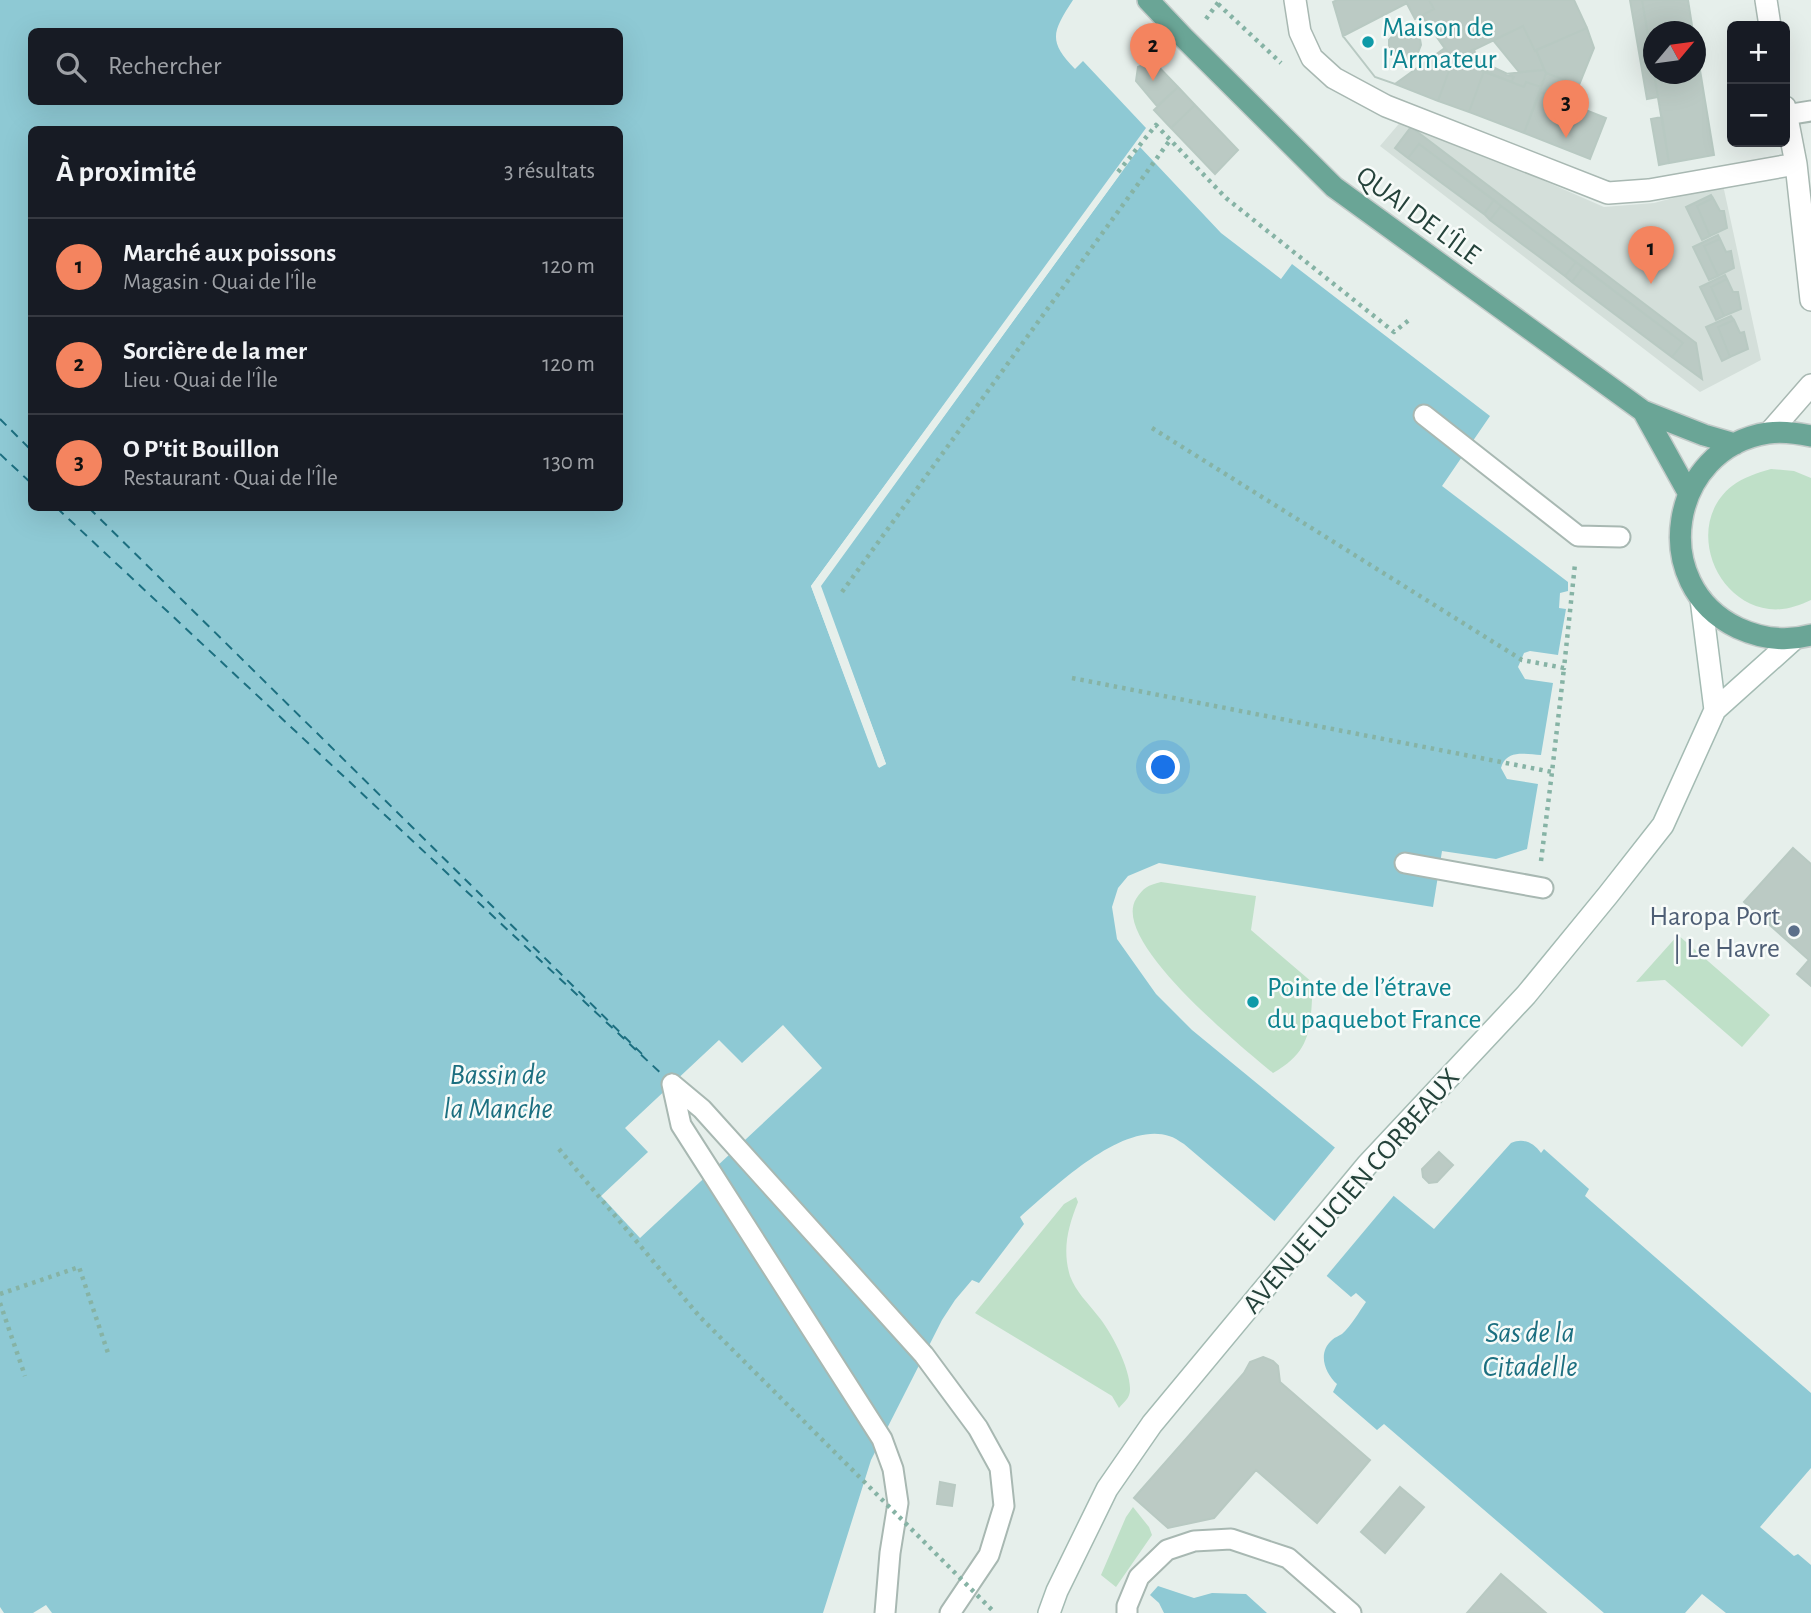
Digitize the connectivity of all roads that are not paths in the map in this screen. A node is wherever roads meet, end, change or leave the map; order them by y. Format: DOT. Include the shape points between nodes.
graph roads {
  1 [pos="1149,0"];
  2 [pos="1295,0"];
  3 [pos="1766,0"];
  4 [pos="1769,21"];
  5 [pos="1790,111"];
  6 [pos="1811,111"];
  7 [pos="1790,132"];
  8 [pos="1796,164"];
  9 [pos="1811,300"];
  10 [pos="1811,385"];
  11 [pos="1643,411"];
  12 [pos="1424,415"];
  13 [pos="1770,432"];
  14 [pos="1811,436"];
  15 [pos="1735,444"];
  16 [pos="1689,494"];
  17 [pos="1620,537"];
  18 [pos="1701,599"];
  19 [pos="1802,638"];
  20 [pos="1715,710"];
  21 [pos="1405,863"];
  22 [pos="1543,888"];
  23 [pos="885,1613"];
  24 [pos="950,1613"];
  25 [pos="1049,1613"];
  26 [pos="1126,1613"];
  27 [pos="1351,1613"];
  1 -- 11 [label="main road, QUAI DE L'ÎLE" via="1334,187"];
  2 -- 8 [label="main road" via="1300,32 1312,58 1334,78 1386,106 1608,193"];
  3 -- 4 [label="main road"];
  5 -- 6 [label="lane"];
  7 -- 8 [label="main road"];
  8 -- 9 [label="main road"];
  10 -- 13 [label="main road"];
  11 -- 15 [label="main road, QUAI DE L'ÎLE"];
  11 -- 16 [label="main road, QUAI DE L'ÎLE"];
  12 -- 17 [label="lane" via="1578,536"];
  13 -- 14 [label="main road"];
  13 -- 15 [label="main road"];
  15 -- 16 [label="main road" via="1711,460"];
  16 -- 18 [label="main road" via="1679,539 1686,571"];
  18 -- 19 [label="main road" via="1725,622 1755,635"];
  18 -- 20 [label="main road"];
  19 -- 20 [label="main road, AVENUE LUCIEN CORBEAUX"];
  20 -- 25 [label="main road, AVENUE LUCIEN CORBEAUX" via="1656,835 1526,995 1367,1165 1152,1424 1107,1489"];
  21 -- 22 [label="lane"];
  23 -- 24 [label="lane" via="898,1503 882,1439 681,1125 672,1084 702,1110 924,1354 978,1428 1000,1468 1004,1506 989,1555"];
  26 -- 27 [label="lane" via="1139,1577 1167,1550 1194,1541 1231,1539 1288,1558"];
}
